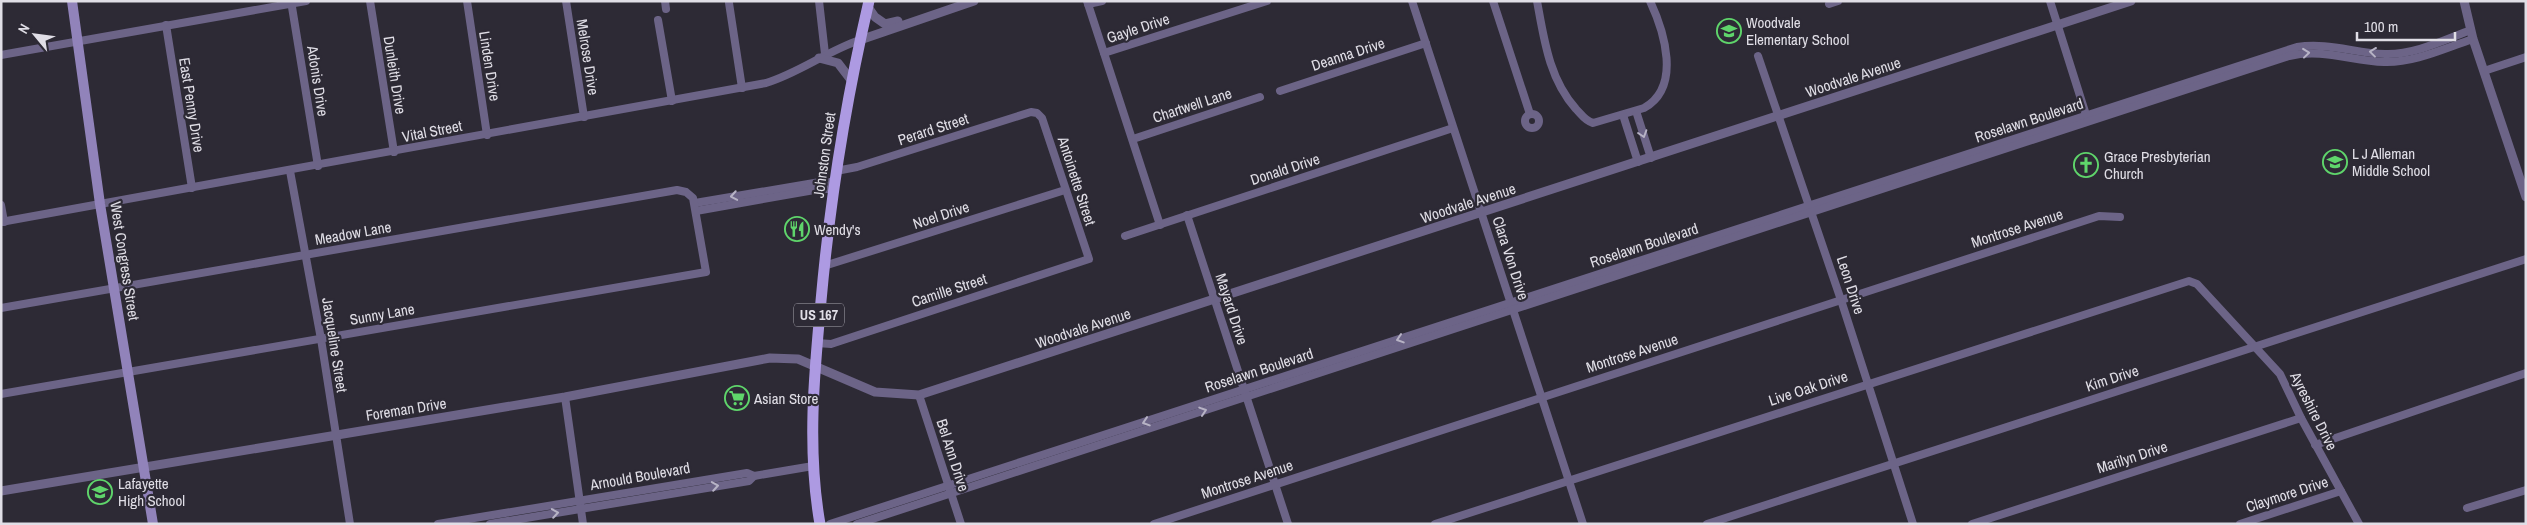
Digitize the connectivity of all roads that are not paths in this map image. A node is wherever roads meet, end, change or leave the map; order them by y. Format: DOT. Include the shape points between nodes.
graph roads {
  1 [pos="72,1"];
  2 [pos="306,1"];
  3 [pos="370,1"];
  4 [pos="466,1"];
  5 [pos="566,1"];
  6 [pos="819,1"];
  7 [pos="960,1"];
  8 [pos="974,1"];
  9 [pos="1102,1"];
  10 [pos="1266,1"];
  11 [pos="1412,1"];
  12 [pos="1493,1"];
  13 [pos="1537,1"];
  14 [pos="1650,1"];
  15 [pos="1838,1"];
  16 [pos="2050,1"];
  17 [pos="2131,1"];
  18 [pos="2464,1"];
  19 [pos="291,3"];
  20 [pos="729,3"];
  21 [pos="1088,3"];
  22 [pos="868,4"];
  23 [pos="1829,4"];
  24 [pos="658,20"];
  25 [pos="166,25"];
  26 [pos="2058,25"];
  27 [pos="2472,35"];
  28 [pos="860,40"];
  29 [pos="79,41"];
  30 [pos="1426,43"];
  31 [pos="1104,53"];
  32 [pos="1,55"];
  33 [pos="822,56"];
  34 [pos="1758,56"];
  35 [pos="2526,57"];
  36 [pos="2484,71"];
  37 [pos="851,80"];
  38 [pos="742,88"];
  39 [pos="1280,91"];
  40 [pos="1260,97"];
  41 [pos="672,101"];
  42 [pos="1636,110"];
  43 [pos="1037,113"];
  44 [pos="1530,114"];
  45 [pos="1623,115"];
  46 [pos="1779,116"];
  47 [pos="584,117"];
  48 [pos="2087,119"];
  49 [pos="1453,128"];
  50 [pos="487,135"];
  51 [pos="1133,139"];
  52 [pos="394,152"];
  53 [pos="1651,158"];
  54 [pos="1638,162"];
  55 [pos="318,166"];
  56 [pos="290,171"];
  57 [pos="2522,174"];
  58 [pos="835,181"];
  59 [pos="192,188"];
  60 [pos="1065,190"];
  61 [pos="2526,197"];
  62 [pos="100,204"];
  63 [pos="1,205"];
  64 [pos="695,207"];
  65 [pos="1811,209"];
  66 [pos="1482,213"];
  67 [pos="1187,215"];
  68 [pos="2120,217"];
  69 [pos="3,222"];
  70 [pos="1160,225"];
  71 [pos="1125,236"];
  72 [pos="306,255"];
  73 [pos="1089,259"];
  74 [pos="2526,259"];
  75 [pos="824,266"];
  76 [pos="2190,281"];
  77 [pos="114,288"];
  78 [pos="1214,300"];
  79 [pos="1841,300"];
  80 [pos="1512,306"];
  81 [pos="1,308"];
  82 [pos="321,339"];
  83 [pos="817,342"];
  84 [pos="2254,347"];
  85 [pos="814,366"];
  86 [pos="127,373"];
  87 [pos="2526,373"];
  88 [pos="1868,383"];
  89 [pos="1245,393"];
  90 [pos="1,394"];
  91 [pos="919,395"];
  92 [pos="565,397"];
  93 [pos="1541,398"];
  94 [pos="2301,418"];
  95 [pos="336,435"];
  96 [pos="2315,445"];
  97 [pos="1895,462"];
  98 [pos="144,466"];
  99 [pos="813,466"];
  100 [pos="1569,480"];
  101 [pos="1276,484"];
  102 [pos="950,490"];
  103 [pos="2526,490"];
  104 [pos="2341,491"];
  105 [pos="1,492"];
  106 [pos="580,505"];
  107 [pos="2467,508"];
  108 [pos="500,513"];
  109 [pos="530,513"];
  110 [pos="866,517"];
  111 [pos="502,522"];
  112 [pos="153,524"];
  113 [pos="350,524"];
  114 [pos="438,524"];
  115 [pos="490,524"];
  116 [pos="583,524"];
  117 [pos="820,524"];
  118 [pos="830,524"];
  119 [pos="857,524"];
  120 [pos="961,524"];
  121 [pos="1154,524"];
  122 [pos="1288,524"];
  123 [pos="1435,524"];
  124 [pos="1583,524"];
  125 [pos="1707,524"];
  126 [pos="1913,524"];
  127 [pos="1972,524"];
  128 [pos="2240,524"];
  129 [pos="2358,524"];
  1 -- 29 [label="main road, West Congress Street"];
  2 -- 19 [label="street"];
  3 -- 52 [label="street, Dunleith Drive"];
  4 -- 50 [label="street, Linden Drive"];
  5 -- 47 [label="street, Melrose Drive"];
  6 -- 33 [label="street"];
  7 -- 22 [label="street" via="888,25 878,21"];
  8 -- 28 [label="street"];
  9 -- 21 [label="street"];
  10 -- 31 [label="street, Gayle Drive"];
  11 -- 30 [label="street, Clara Von Drive"];
  12 -- 44 [label="street"];
  13 -- 45 [label="street" via="1543,37 1558,85 1566,98 1590,122"];
  14 -- 42 [label="street" via="1669,61 1657,96 1649,105"];
  15 -- 23 [label="street"];
  16 -- 26 [label="street"];
  17 -- 26 [label="street, Woodvale Avenue"];
  18 -- 27 [label="street"];
  19 -- 25 [label="street"];
  19 -- 55 [label="street, Adonis Drive"];
  20 -- 38 [label="street"];
  21 -- 31 [label="street"];
  22 -- 28 [label="main road, Johnston Street / US 167"];
  24 -- 41 [label="street"];
  25 -- 29 [label="street"];
  25 -- 59 [label="street, East Penny Drive"];
  26 -- 46 [label="street, Woodvale Avenue"];
  26 -- 48 [label="street"];
  27 -- 36 [label="street"];
  27 -- 48 [label="street, Roselawn Boulevard" via="2385,62 2348,53 2288,53"];
  28 -- 33 [label="street, Vital Street"];
  28 -- 37 [label="main road, Johnston Street / US 167"];
  29 -- 32 [label="street"];
  29 -- 62 [label="main road, West Congress Street"];
  30 -- 39 [label="street, Deanna Drive"];
  30 -- 49 [label="street, Clara Von Drive"];
  31 -- 51 [label="street"];
  33 -- 37 [label="street" via="838,63"];
  33 -- 38 [label="street, Vital Street" via="778,80"];
  34 -- 46 [label="street, Leon Drive"];
  35 -- 36 [label="street"];
  36 -- 57 [label="street"];
  37 -- 58 [label="main road, Johnston Street / US 167"];
  38 -- 41 [label="street, Vital Street"];
  40 -- 51 [label="street, Chartwell Lane"];
  41 -- 47 [label="street, Vital Street"];
  42 -- 45 [label="street"];
  42 -- 53 [label="street, one-way"];
  43 -- 58 [label="street, Perard Street" via="1030,112 857,167"];
  43 -- 60 [label="street, Antoinette Street" via="1042,118"];
  45 -- 54 [label="street"];
  46 -- 53 [label="street, Woodvale Avenue"];
  46 -- 65 [label="street, Leon Drive"];
  47 -- 50 [label="street, Vital Street"];
  48 -- 65 [label="street, Roselawn Boulevard"];
  49 -- 66 [label="street, Clara Von Drive"];
  49 -- 67 [label="street, Donald Drive"];
  50 -- 52 [label="street, Vital Street"];
  51 -- 70 [label="street"];
  52 -- 55 [label="street, Vital Street"];
  53 -- 54 [label="street, Woodvale Avenue"];
  54 -- 66 [label="street, Woodvale Avenue"];
  55 -- 56 [label="street, Vital Street"];
  56 -- 59 [label="street, Vital Street"];
  56 -- 72 [label="street, Jacqueline Street"];
  57 -- 61 [label="street"];
  58 -- 64 [label="street, Perard Street"];
  58 -- 75 [label="main road, Johnston Street / US 167"];
  59 -- 62 [label="street, Vital Street"];
  60 -- 73 [label="street, Antoinette Street"];
  60 -- 75 [label="street, Noel Drive"];
  62 -- 69 [label="street, Vital Street"];
  62 -- 77 [label="main road, West Congress Street"];
  63 -- 69 [label="street"];
  64 -- 72 [label="street, Meadow Lane" via="691,195 686,192 666,191"];
  64 -- 82 [label="street, Sunny Lane" via="706,272"];
  65 -- 79 [label="street, Leon Drive"];
  65 -- 80 [label="street, Roselawn Boulevard"];
  66 -- 78 [label="street, Woodvale Avenue"];
  66 -- 80 [label="street, Clara Von Drive"];
  67 -- 70 [label="street, Donald Drive"];
  67 -- 78 [label="street, Mayard Drive"];
  68 -- 79 [label="street, Montrose Avenue" via="2099,216"];
  70 -- 71 [label="street, Donald Drive"];
  72 -- 77 [label="street, Meadow Lane"];
  72 -- 82 [label="street, Jacqueline Street"];
  73 -- 83 [label="street, Camille Street" via="831,344"];
  74 -- 84 [label="street, Kim Drive"];
  75 -- 83 [label="main road, Johnston Street / US 167"];
  76 -- 84 [label="street, Ayreshire Drive" via="2197,284"];
  76 -- 88 [label="street, Live Oak Drive"];
  77 -- 81 [label="street, Meadow Lane"];
  77 -- 86 [label="main road, West Congress Street"];
  78 -- 89 [label="street, Mayard Drive"];
  78 -- 91 [label="street, Woodvale Avenue"];
  79 -- 88 [label="street, Leon Drive"];
  79 -- 93 [label="street, Montrose Avenue"];
  80 -- 89 [label="street, Roselawn Boulevard"];
  80 -- 93 [label="street, Clara Von Drive"];
  82 -- 86 [label="street, Sunny Lane"];
  82 -- 95 [label="street, Jacqueline Street"];
  83 -- 85 [label="main road, Johnston Street / US 167"];
  84 -- 94 [label="street, Ayreshire Drive" via="2280,374"];
  84 -- 97 [label="street, Kim Drive"];
  85 -- 91 [label="street, Woodvale Avenue" via="875,392"];
  85 -- 92 [label="street, Foreman Drive" via="798,359 770,358"];
  85 -- 99 [label="main road, Johnston Street / US 167"];
  86 -- 90 [label="street, Sunny Lane"];
  86 -- 98 [label="main road, West Congress Street"];
  87 -- 96 [label="street"];
  88 -- 97 [label="street, Leon Drive"];
  88 -- 100 [label="street, Live Oak Drive"];
  89 -- 101 [label="street, Mayard Drive"];
  89 -- 102 [label="street, Roselawn Boulevard"];
  91 -- 102 [label="street, Bel Ann Drive"];
  92 -- 95 [label="street, Foreman Drive"];
  92 -- 106 [label="street"];
  93 -- 100 [label="street, Clara Von Drive"];
  93 -- 101 [label="street, Montrose Avenue"];
  94 -- 96 [label="street, Ayreshire Drive"];
  94 -- 127 [label="street, Marilyn Drive"];
  95 -- 98 [label="street, Foreman Drive"];
  95 -- 113 [label="street, Jacqueline Street"];
  96 -- 104 [label="street, Ayreshire Drive"];
  97 -- 125 [label="street, Kim Drive"];
  97 -- 126 [label="street, Leon Drive"];
  98 -- 105 [label="street, Foreman Drive"];
  98 -- 112 [label="main road, West Congress Street"];
  99 -- 106 [label="street, Arnould Boulevard" via="754,476 749,481"];
  99 -- 117 [label="main road, Johnston Street / US 167"];
  100 -- 123 [label="street, Live Oak Drive"];
  100 -- 124 [label="street, Clara Von Drive"];
  101 -- 121 [label="street, Montrose Avenue"];
  101 -- 122 [label="street, Mayard Drive"];
  102 -- 110 [label="street, Roselawn Boulevard"];
  102 -- 120 [label="street, Bel Ann Drive"];
  103 -- 107 [label="street"];
  104 -- 128 [label="street, Claymore Drive"];
  104 -- 129 [label="street, Ayreshire Drive"];
  106 -- 109 [label="street, Arnould Boulevard"];
  106 -- 116 [label="street"];
  108 -- 109 [label="street, Arnould Boulevard"];
  108 -- 111 [label="street"];
  108 -- 114 [label="street, Arnould Boulevard"];
  109 -- 111 [label="street, Arnould Boulevard"];
  110 -- 118 [label="street, Roselawn Boulevard"];
  110 -- 119 [label="street, Roselawn Boulevard"];
  111 -- 115 [label="street, Arnould Boulevard"];
}
